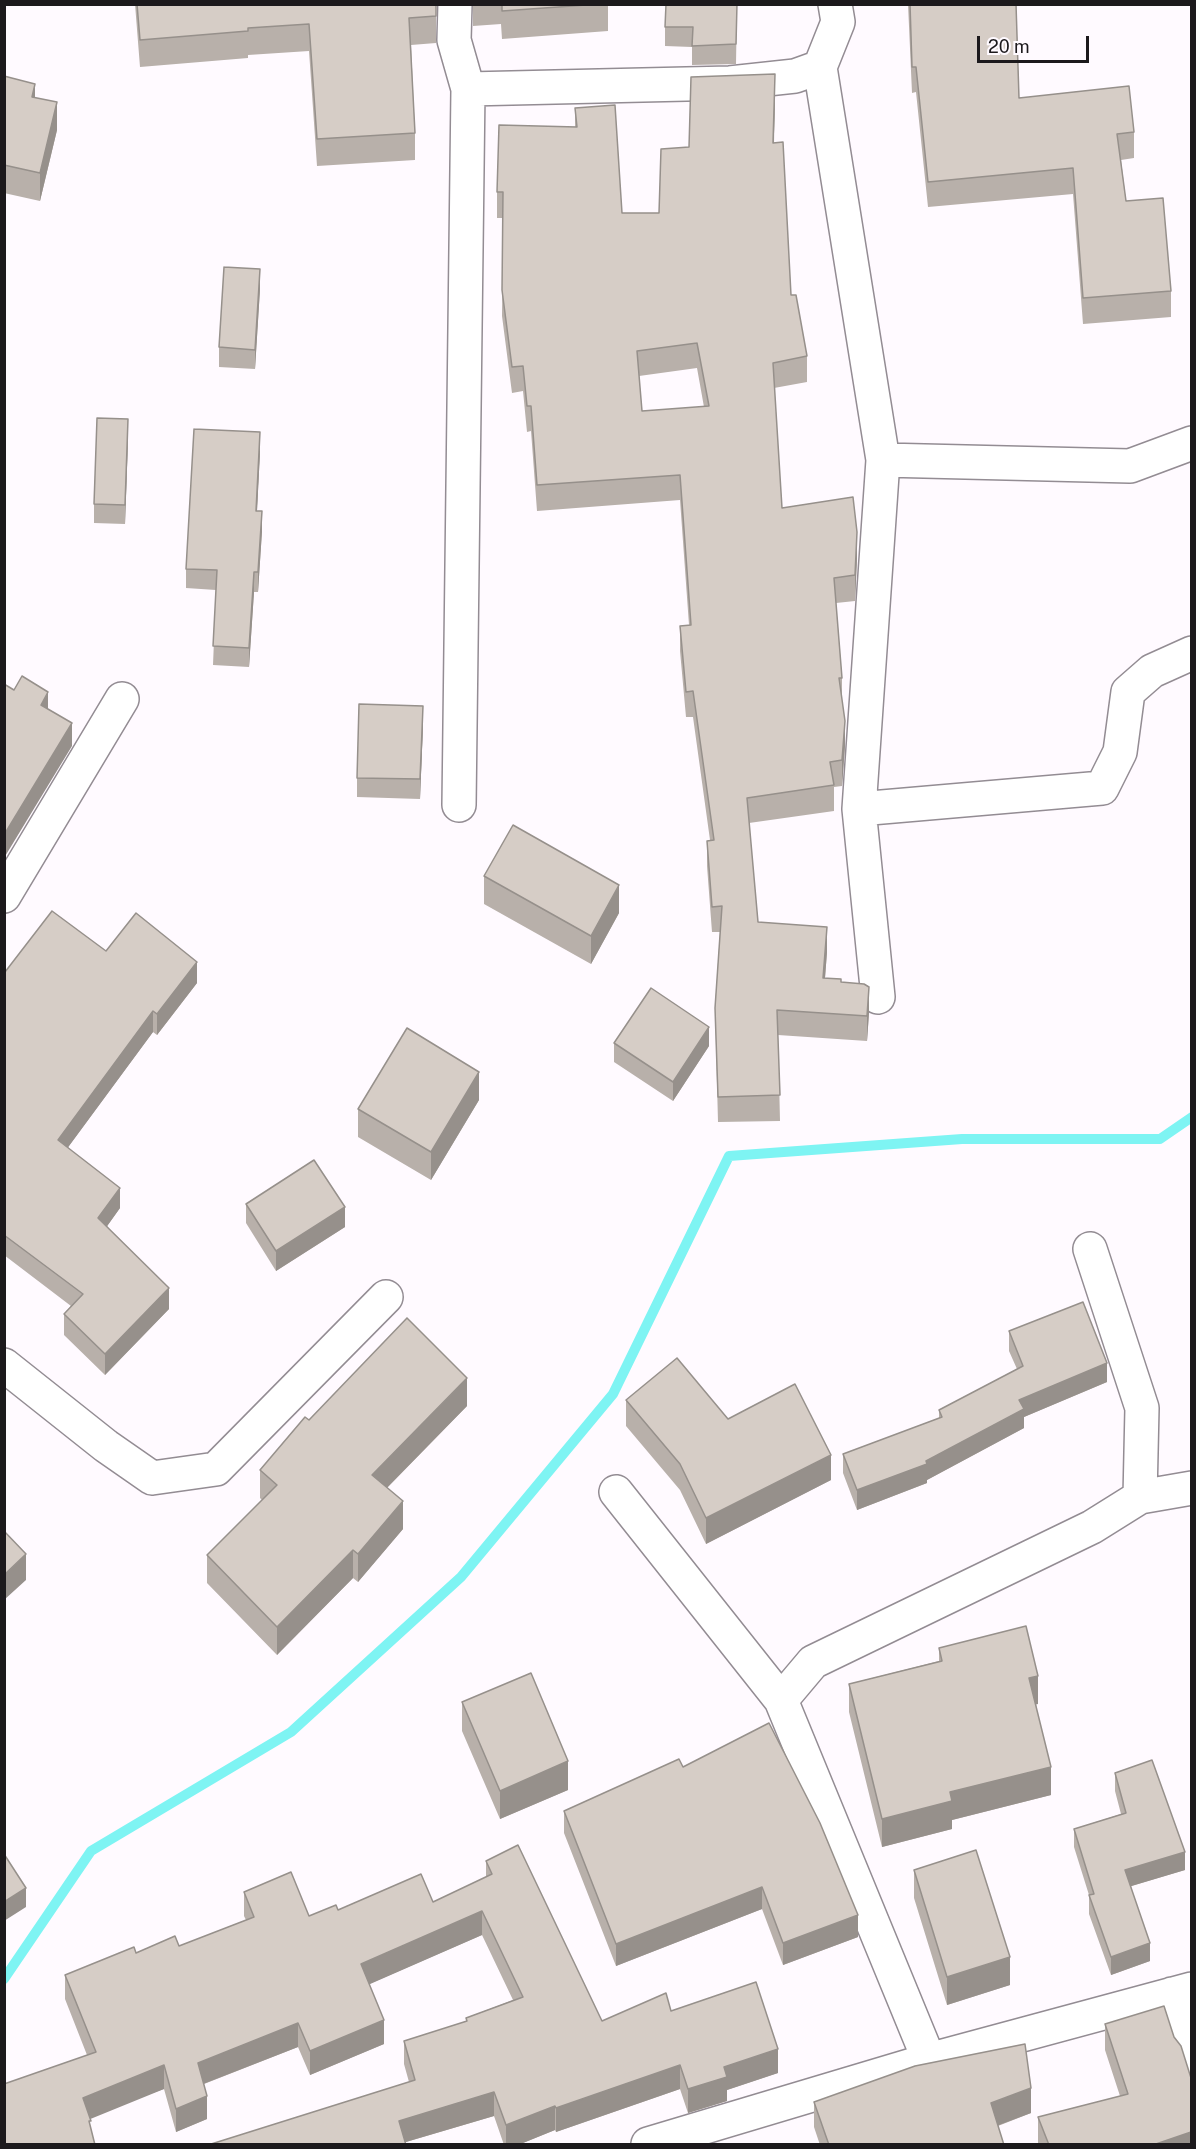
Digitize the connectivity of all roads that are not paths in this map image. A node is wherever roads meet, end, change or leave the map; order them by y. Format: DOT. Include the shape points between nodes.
graph roads {
  1 [pos="455,4"];
  2 [pos="835,4"];
  3 [pos="820,67"];
  4 [pos="468,89"];
  5 [pos="1191,443"];
  6 [pos="883,460"];
  7 [pos="1191,653"];
  8 [pos="122,699"];
  9 [pos="459,805"];
  10 [pos="859,809"];
  11 [pos="4,896"];
  12 [pos="878,997"];
  13 [pos="1090,1250"];
  14 [pos="386,1297"];
  15 [pos="4,1365"];
  16 [pos="1191,1488"];
  17 [pos="616,1492"];
  18 [pos="1140,1497"];
  19 [pos="781,1700"];
  20 [pos="1182,1991"];
  21 [pos="1191,2056"];
  22 [pos="929,2060"];
  23 [pos="648,2145"];
  1 -- 4 [label="street" via="454,40"];
  2 -- 3 [label="street" via="838,22"];
  3 -- 4 [label="street" via="795,76 730,83"];
  3 -- 6 [label="street"];
  4 -- 9 [label="street"];
  5 -- 6 [label="street" via="1130,466"];
  6 -- 10 [label="street"];
  7 -- 10 [label="street" via="1152,671 1128,692 1120,752 1102,788"];
  8 -- 11 [label="street"];
  10 -- 12 [label="street"];
  13 -- 18 [label="street" via="1142,1408"];
  14 -- 15 [label="street" via="216,1468 152,1478"];
  16 -- 18 [label="street"];
  17 -- 19 [label="street"];
  18 -- 19 [label="street" via="1092,1527 813,1662"];
  19 -- 22 [label="street"];
  20 -- 21 [label="street"];
  20 -- 22 [label="street"];
  22 -- 23 [label="street"];
}
